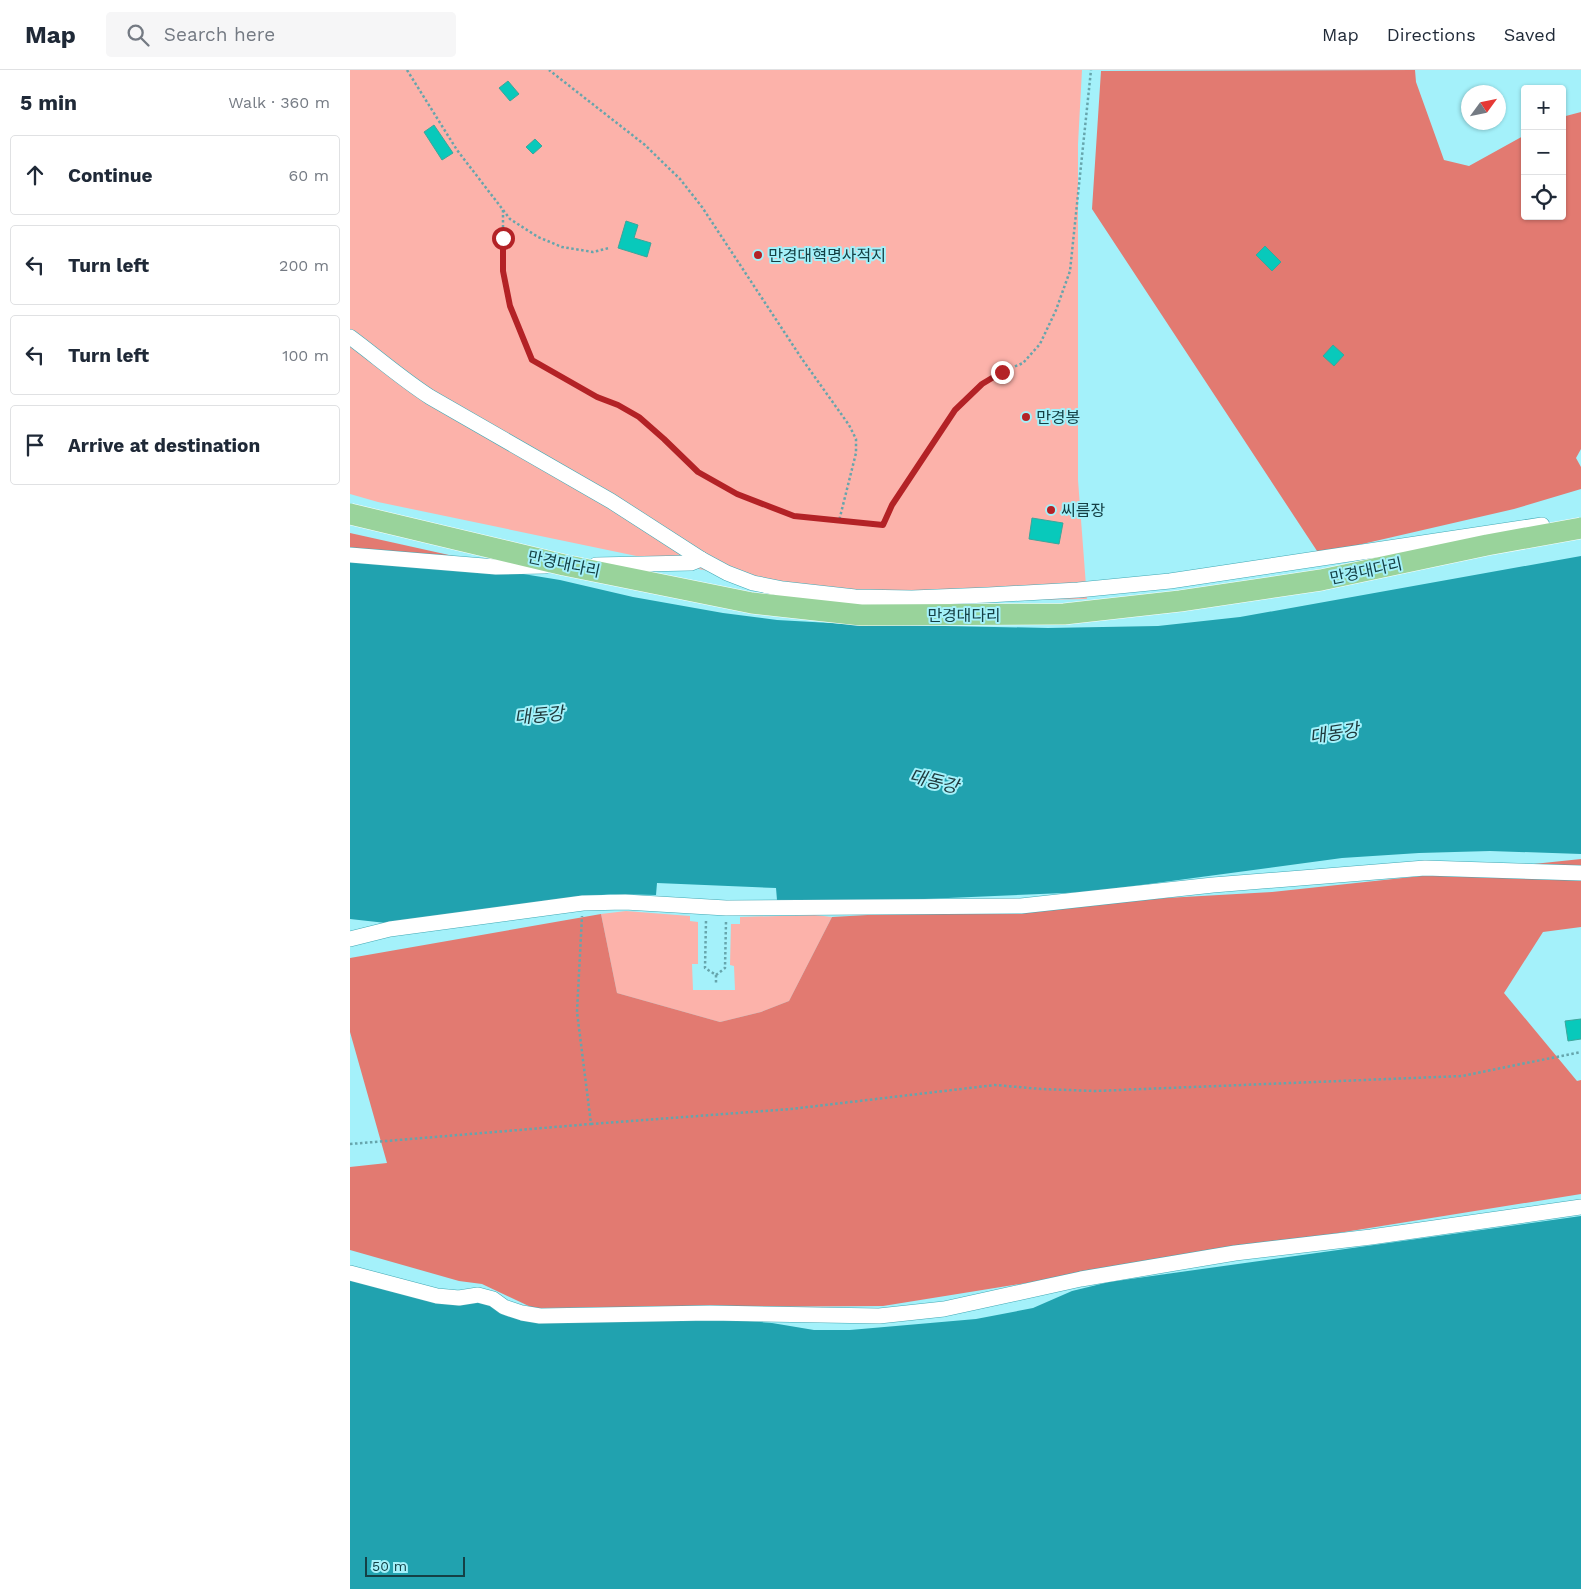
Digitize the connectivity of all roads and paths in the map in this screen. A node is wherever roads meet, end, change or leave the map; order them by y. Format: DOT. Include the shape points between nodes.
graph roads {
  1 [pos="407,70"];
  2 [pos="549,70"];
  3 [pos="1091,70"];
  4 [pos="503,210"];
  5 [pos="609,248"];
  6 [pos="350,337"];
  7 [pos="350,514"];
  8 [pos="1581,520"];
  9 [pos="839,521"];
  10 [pos="1581,528"];
  11 [pos="350,555"];
  12 [pos="701,559"];
  13 [pos="1581,873"];
  14 [pos="583,903"];
  15 [pos="706,923"];
  16 [pos="726,924"];
  17 [pos="350,939"];
  18 [pos="716,975"];
  19 [pos="716,985"];
  20 [pos="1581,1052"];
  21 [pos="591,1124"];
  22 [pos="350,1144"];
  23 [pos="1581,1207"];
  24 [pos="350,1273"];
  1 -- 4 [label="path" via="458,150"];
  2 -- 9 [label="path" via="645,145 680,179 849,424 856,439 856,453"];
  3 -- 9 [label="path" via="1070,271 1040,344 1024,363 982,384 955,410 892,505 883,525"];
  4 -- 5 [label="path" via="510,219 538,237 562,247 593,252"];
  4 -- 9 [label="path" via="503,271 510,306 532,360 639,417 698,472 737,494 794,516"];
  6 -- 12 [label="street" via="430,397 611,501"];
  7 -- 10 [label="highway, 만경대다리, bridge" via="564,565 752,603 860,615 1064,614 1180,601 1321,580"];
  8 -- 12 [label="street" via="1170,581 988,595 855,598 783,589 753,583"];
  11 -- 12 [label="street" via="496,567 691,563"];
  13 -- 14 [label="street" via="1425,868 1213,885 1021,906 726,908"];
  14 -- 17 [label="street" via="390,929"];
  14 -- 21 [label="path" via="577,1012"];
  15 -- 18 [label="path" via="705,968"];
  16 -- 18 [label="path" via="725,968"];
  18 -- 19 [label="path"];
  20 -- 21 [label="path" via="1462,1076 1095,1091 995,1085 791,1109"];
  21 -- 22 [label="path"];
  23 -- 24 [label="street" via="1235,1253 1081,1279 944,1309 879,1316 710,1313 540,1316 504,1307 493,1299 478,1295 459,1298 437,1296"];
}
